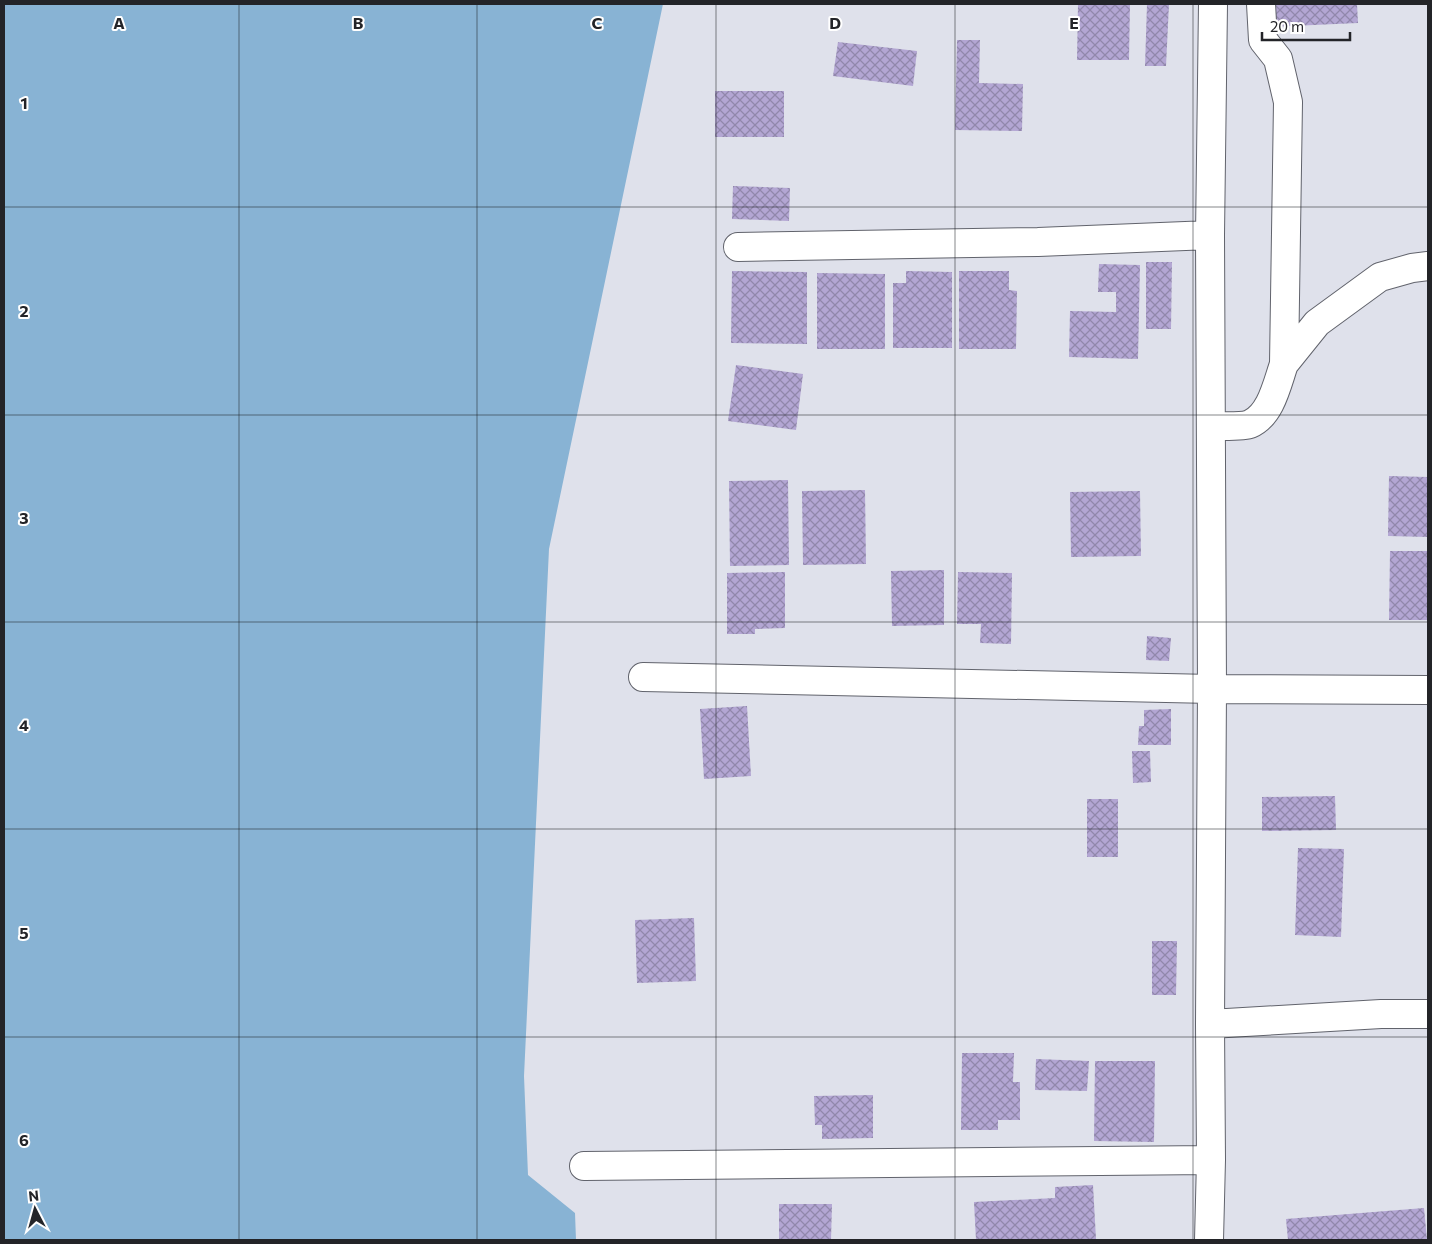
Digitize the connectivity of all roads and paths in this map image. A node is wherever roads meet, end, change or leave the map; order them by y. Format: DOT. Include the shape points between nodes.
graph roads {
  1 [pos="1213,4"];
  2 [pos="1261,4"];
  3 [pos="1210,235"];
  4 [pos="738,247"];
  5 [pos="1428,266"];
  6 [pos="1284,364"];
  7 [pos="1211,426"];
  8 [pos="643,676"];
  9 [pos="1212,689"];
  10 [pos="1428,690"];
  11 [pos="1428,1014"];
  12 [pos="1210,1024"];
  13 [pos="1211,1160"];
  14 [pos="584,1166"];
  15 [pos="1209,1240"];
  1 -- 3 [label="street"];
  2 -- 6 [label="street" via="1263,40 1278,59 1288,102"];
  3 -- 4 [label="street" via="1038,242"];
  3 -- 7 [label="street"];
  5 -- 6 [label="street" via="1380,277 1317,323"];
  6 -- 7 [label="street" via="1263,414 1249,425"];
  7 -- 9 [label="street"];
  8 -- 9 [label="street"];
  9 -- 10 [label="street"];
  9 -- 12 [label="street"];
  11 -- 12 [label="street"];
  12 -- 13 [label="street"];
  13 -- 14 [label="street"];
  13 -- 15 [label="street"];
}
